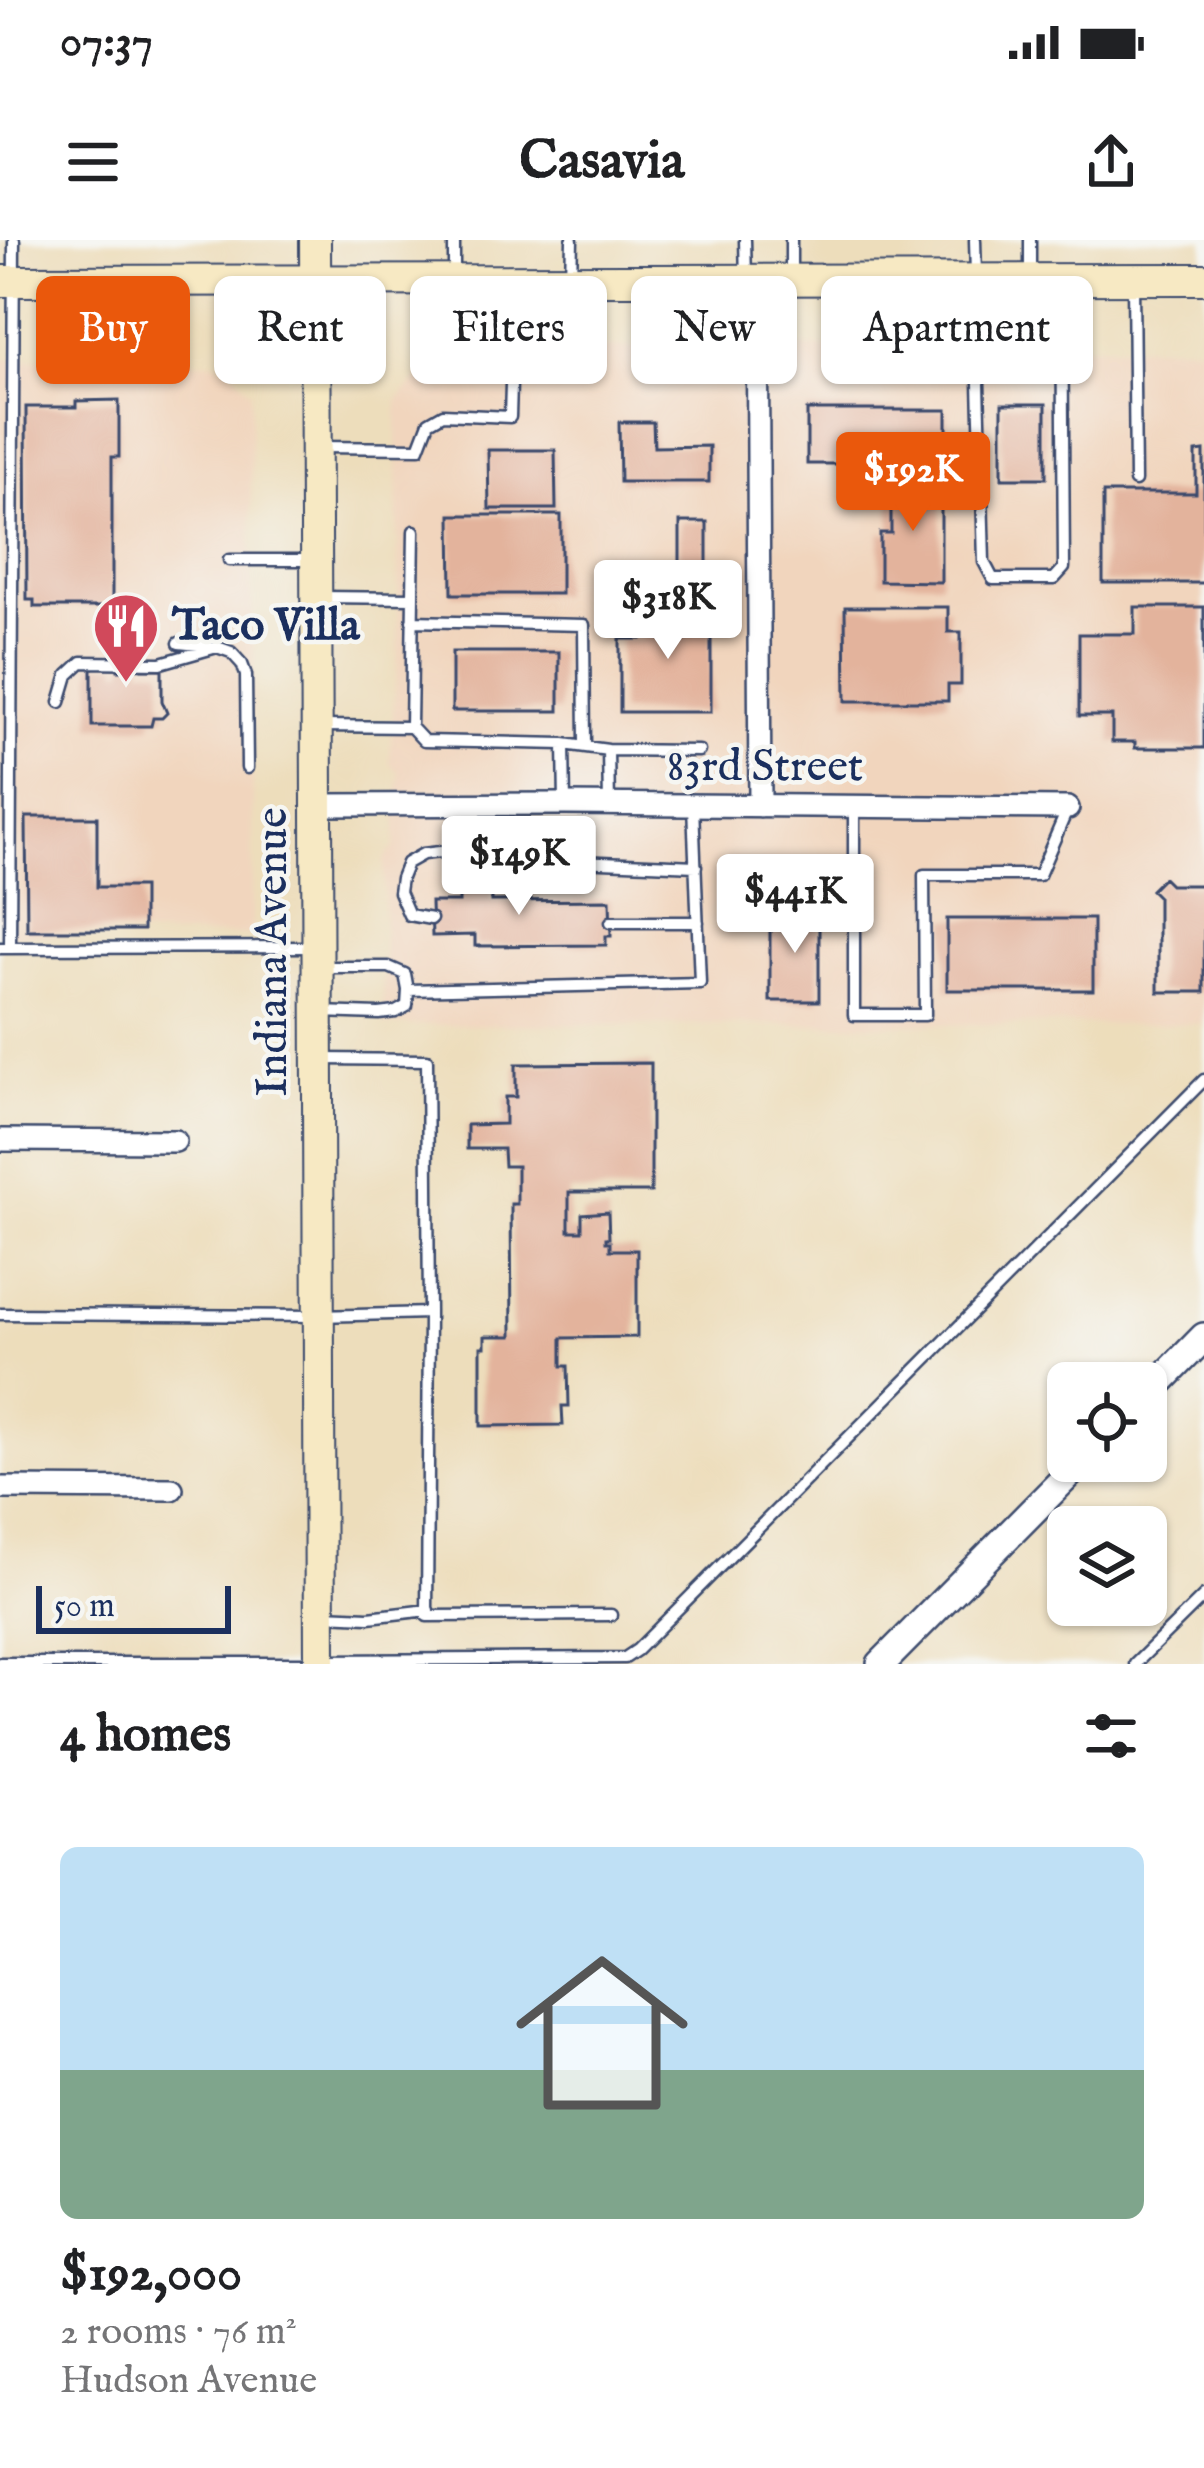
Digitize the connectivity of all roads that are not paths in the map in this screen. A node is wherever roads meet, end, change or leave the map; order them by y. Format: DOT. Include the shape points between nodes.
graph roads {
  1 [pos="14,240"];
  2 [pos="315,240"];
  3 [pos="454,240"];
  4 [pos="572,240"];
  5 [pos="745,240"];
  6 [pos="791,240"];
  7 [pos="975,240"];
  8 [pos="1030,240"];
  9 [pos="316,276"];
  10 [pos="454,276"];
  11 [pos="571,276"];
  12 [pos="751,276"];
  13 [pos="791,276"];
  14 [pos="975,276"];
  15 [pos="1030,276"];
  16 [pos="1093,279"];
  17 [pos="1133,279"];
  18 [pos="1204,279"];
  19 [pos="7,280"];
  20 [pos="214,280"];
  21 [pos="317,384"];
  22 [pos="511,384"];
  23 [pos="754,384"];
  24 [pos="978,384"];
  25 [pos="1063,384"];
  26 [pos="317,447"];
  27 [pos="7,478"];
  28 [pos="1135,481"];
  29 [pos="414,531"];
  30 [pos="230,560"];
  31 [pos="317,560"];
  32 [pos="317,597"];
  33 [pos="413,598"];
  34 [pos="412,621"];
  35 [pos="179,643"];
  36 [pos="217,647"];
  37 [pos="60,702"];
  38 [pos="317,726"];
  39 [pos="411,727"];
  40 [pos="564,744"];
  41 [pos="586,747"];
  42 [pos="608,751"];
  43 [pos="699,751"];
  44 [pos="248,769"];
  45 [pos="565,804"];
  46 [pos="317,805"];
  47 [pos="608,805"];
  48 [pos="693,806"];
  49 [pos="760,806"];
  50 [pos="854,807"];
  51 [pos="1068,808"];
  52 [pos="696,866"];
  53 [pos="431,919"];
  54 [pos="611,922"];
  55 [pos="698,922"];
  56 [pos="5,948"];
  57 [pos="318,957"];
  58 [pos="408,990"];
  59 [pos="318,1012"];
  60 [pos="319,1059"];
  61 [pos="1204,1080"];
  62 [pos="0,1140"];
  63 [pos="175,1141"];
  64 [pos="429,1313"];
  65 [pos="0,1314"];
  66 [pos="319,1316"];
  67 [pos="1204,1337"];
  68 [pos="1167,1375"];
  69 [pos="1061,1482"];
  70 [pos="0,1489"];
  71 [pos="172,1489"];
  72 [pos="1204,1596"];
  73 [pos="428,1610"];
  74 [pos="321,1615"];
  75 [pos="611,1615"];
  76 [pos="320,1662"];
  77 [pos="0,1663"];
  78 [pos="881,1664"];
  79 [pos="1135,1664"];
  1 -- 19 [label="lane"];
  2 -- 9 [label="main road, Indiana Avenue"];
  3 -- 10 [label="lane"];
  4 -- 11 [label="lane"];
  5 -- 12 [label="lane"];
  6 -- 13 [label="lane"];
  7 -- 14 [label="lane"];
  8 -- 15 [label="lane"];
  16 -- 17 [label="main road"];
  17 -- 18 [label="main road"];
  17 -- 28 [label="lane"];
  19 -- 20 [label="main road"];
  19 -- 27 [label="lane"];
  21 -- 26 [label="main road, Indiana Avenue"];
  22 -- 26 [label="lane" via="510,417 443,414 429,422 419,448"];
  23 -- 49 [label="street"];
  24 -- 25 [label="lane" via="984,562 993,579 1014,581 1054,579 1064,568"];
  26 -- 31 [label="main road, Indiana Avenue"];
  27 -- 56 [label="lane"];
  29 -- 33 [label="lane"];
  30 -- 31 [label="lane"];
  31 -- 32 [label="main road, Indiana Avenue"];
  32 -- 33 [label="lane"];
  32 -- 38 [label="main road, Indiana Avenue"];
  33 -- 34 [label="lane"];
  34 -- 39 [label="lane"];
  34 -- 41 [label="lane" via="584,625"];
  35 -- 36 [label="lane"];
  36 -- 37 [label="lane" via="161,663 82,662 68,675"];
  36 -- 44 [label="lane" via="231,652 246,675"];
  38 -- 39 [label="lane"];
  38 -- 46 [label="main road, Indiana Avenue"];
  39 -- 40 [label="lane" via="424,741"];
  40 -- 41 [label="lane"];
  40 -- 45 [label="lane"];
  41 -- 42 [label="lane"];
  42 -- 43 [label="lane"];
  42 -- 47 [label="lane"];
  45 -- 46 [label="street, 83rd Street"];
  45 -- 47 [label="street, 83rd Street"];
  46 -- 57 [label="main road, Indiana Avenue"];
  47 -- 48 [label="street, 83rd Street"];
  48 -- 49 [label="street, 83rd Street"];
  48 -- 52 [label="lane"];
  49 -- 50 [label="street, 83rd Street"];
  50 -- 51 [label="street, 83rd Street"];
  50 -- 51 [label="lane" via="854,1015 926,1015 924,875 1040,875"];
  52 -- 53 [label="lane" via="423,854 407,863 399,892 409,915"];
  52 -- 55 [label="lane"];
  54 -- 55 [label="lane"];
  55 -- 58 [label="lane" via="700,983"];
  56 -- 57 [label="lane"];
  57 -- 58 [label="lane" via="389,967 405,974"];
  57 -- 59 [label="main road, Indiana Avenue"];
  58 -- 59 [label="lane" via="407,1006 396,1012"];
  59 -- 60 [label="main road, Indiana Avenue"];
  60 -- 64 [label="lane" via="427,1060"];
  60 -- 66 [label="main road, Indiana Avenue"];
  61 -- 76 [label="lane" via="625,1658"];
  62 -- 63 [label="street"];
  64 -- 66 [label="lane"];
  64 -- 73 [label="lane"];
  65 -- 66 [label="lane"];
  66 -- 74 [label="main road, Indiana Avenue"];
  67 -- 68 [label="street"];
  69 -- 78 [label="street"];
  70 -- 71 [label="street"];
  72 -- 79 [label="lane"];
  73 -- 74 [label="lane"];
  73 -- 75 [label="lane" via="427,1616"];
  74 -- 76 [label="main road, Indiana Avenue"];
  76 -- 77 [label="lane"];
}
